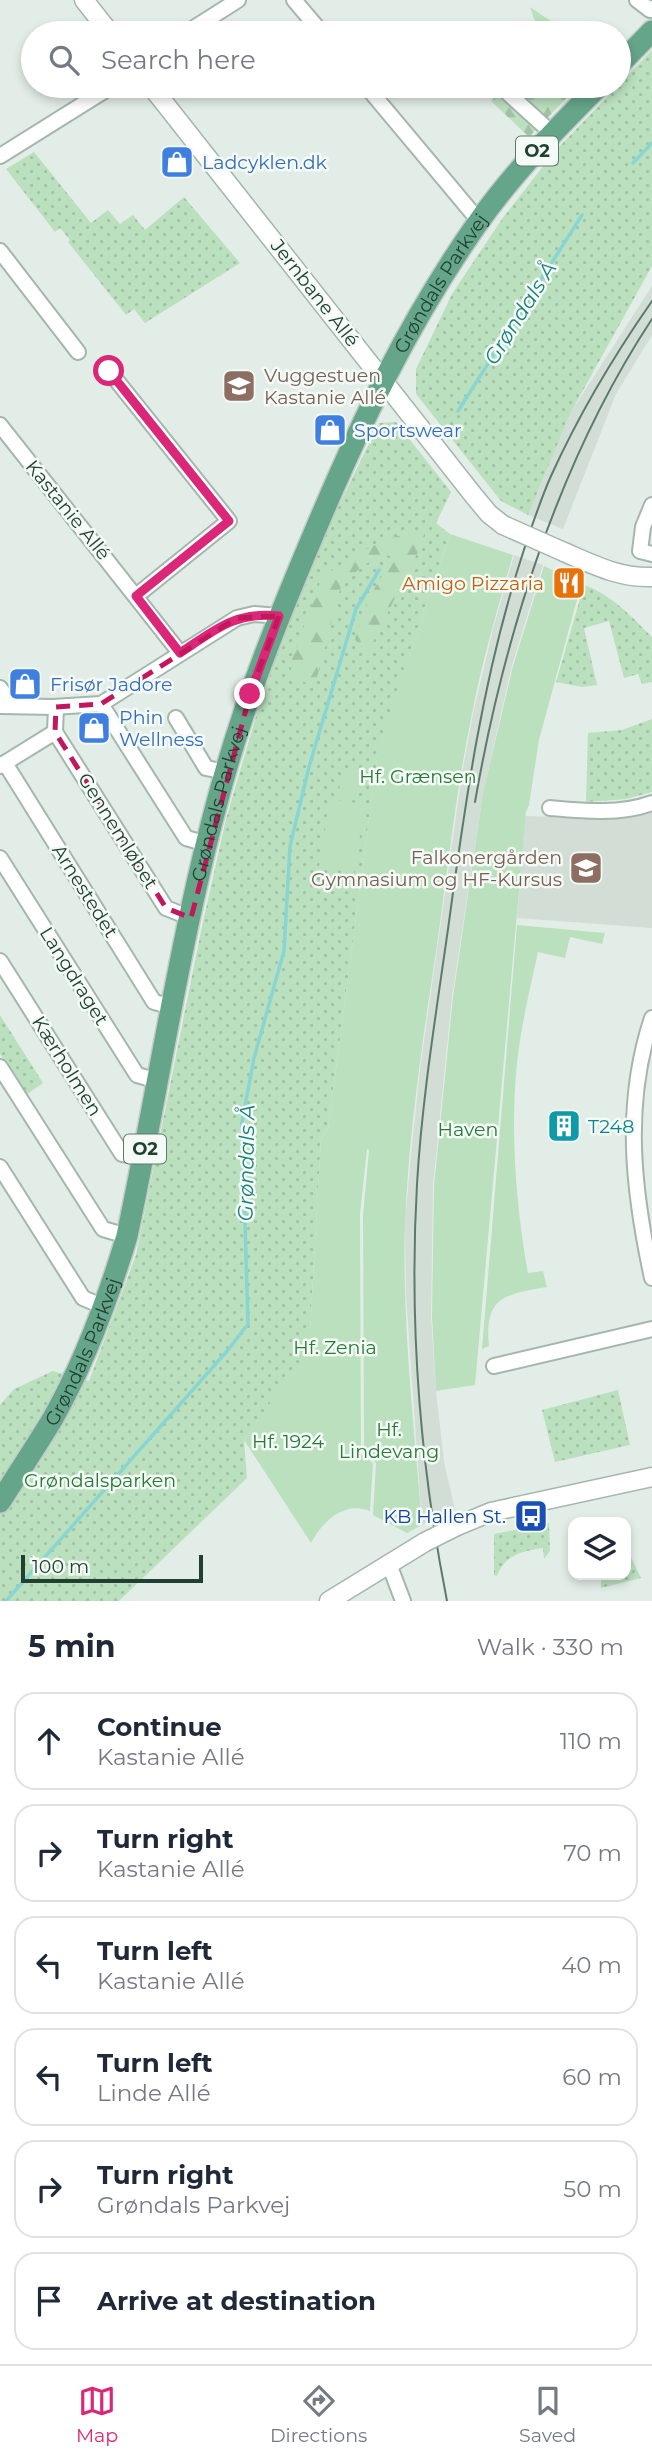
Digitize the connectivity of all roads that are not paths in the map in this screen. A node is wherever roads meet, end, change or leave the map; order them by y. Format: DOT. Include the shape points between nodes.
graph roads {
  1 [pos="84,0"];
  2 [pos="239,0"];
  3 [pos="294,0"];
  4 [pos="637,0"];
  5 [pos="651,16"];
  6 [pos="101,21"];
  7 [pos="205,21"];
  8 [pos="311,21"];
  9 [pos="631,47"];
  10 [pos="92,98"];
  11 [pos="161,98"];
  12 [pos="376,98"];
  13 [pos="513,98"];
  14 [pos="586,98"];
  15 [pos="543,125"];
  16 [pos="0,156"];
  17 [pos="479,221"];
  18 [pos="0,251"];
  19 [pos="78,352"];
  20 [pos="109,371"];
  21 [pos="383,379"];
  22 [pos="0,425"];
  23 [pos="652,505"];
  24 [pos="646,553"];
  25 [pos="652,577"];
  26 [pos="136,596"];
  27 [pos="279,616"];
  28 [pos="180,653"];
  29 [pos="0,688"];
  30 [pos="101,704"];
  31 [pos="6,706"];
  32 [pos="56,707"];
  33 [pos="176,718"];
  34 [pos="55,732"];
  35 [pos="3,765"];
  36 [pos="226,772"];
  37 [pos="652,803"];
  38 [pos="550,808"];
  39 [pos="207,844"];
  40 [pos="0,858"];
  41 [pos="191,918"];
  42 [pos="0,961"];
  43 [pos="173,1007"];
  44 [pos="652,1018"];
  45 [pos="0,1067"];
  46 [pos="158,1081"];
  47 [pos="143,1157"];
  48 [pos="0,1167"];
  49 [pos="127,1236"];
  50 [pos="652,1278"];
  51 [pos="104,1307"];
  52 [pos="652,1329"];
  53 [pos="494,1366"];
  54 [pos="652,1477"];
  55 [pos="0,1502"];
  56 [pos="389,1564"];
  57 [pos="329,1601"];
  58 [pos="403,1601"];
  1 -- 6 [label="street"];
  2 -- 7 [label="street"];
  3 -- 8 [label="street"];
  4 -- 5 [label="street"];
  5 -- 9 [label="main road"];
  10 -- 16 [label="street"];
  11 -- 21 [label="street, Jernbane Allé"];
  12 -- 17 [label="street"];
  13 -- 15 [label="street"];
  14 -- 17 [label="main road, Grøndals Parkvej / O2"];
  17 -- 21 [label="main road, Grøndals Parkvej / O2"];
  18 -- 19 [label="street"];
  20 -- 26 [label="street" via="229,521"];
  21 -- 25 [label="street, Jernbane Allé, bridge" via="481,505 503,525 603,570"];
  21 -- 27 [label="main road, Grøndals Parkvej / O2"];
  22 -- 26 [label="street, Kastanie Allé"];
  23 -- 24 [label="street" via="643,527"];
  26 -- 28 [label="street, Kastanie Allé"];
  27 -- 28 [label="street" via="237,618"];
  27 -- 36 [label="main road, Grøndals Parkvej / O2"];
  28 -- 30 [label="street"];
  29 -- 31 [label="street"];
  30 -- 32 [label="street"];
  30 -- 39 [label="street" via="186,838"];
  31 -- 32 [label="street"];
  32 -- 34 [label="street"];
  33 -- 36 [label="street" via="206,768"];
  34 -- 35 [label="street"];
  34 -- 41 [label="street, Gennemløbet" via="166,908"];
  35 -- 43 [label="street, Arnestedet" via="154,1002"];
  36 -- 39 [label="main road, Grøndals Parkvej / O2"];
  37 -- 38 [label="street" via="593,812"];
  39 -- 41 [label="main road, Grøndals Parkvej / O2"];
  40 -- 46 [label="street, Langdraget" via="137,1075"];
  41 -- 43 [label="main road, Grøndals Parkvej / O2"];
  42 -- 47 [label="street, Kærholmen" via="122,1154"];
  43 -- 46 [label="main road, Grøndals Parkvej / O2"];
  44 -- 50 [label="street" via="638,1068 633,1127 639,1217"];
  45 -- 49 [label="street" via="103,1229"];
  46 -- 47 [label="main road, Grøndals Parkvej / O2"];
  47 -- 49 [label="main road, Grøndals Parkvej / O2"];
  48 -- 51 [label="street" via="83,1298"];
  49 -- 51 [label="main road, Grøndals Parkvej / O2"];
  51 -- 55 [label="main road, Grøndals Parkvej / O2" via="53,1418"];
  52 -- 53 [label="street"];
  54 -- 56 [label="street, bridge" via="491,1512"];
  56 -- 57 [label="street"];
  56 -- 58 [label="street"];
}
